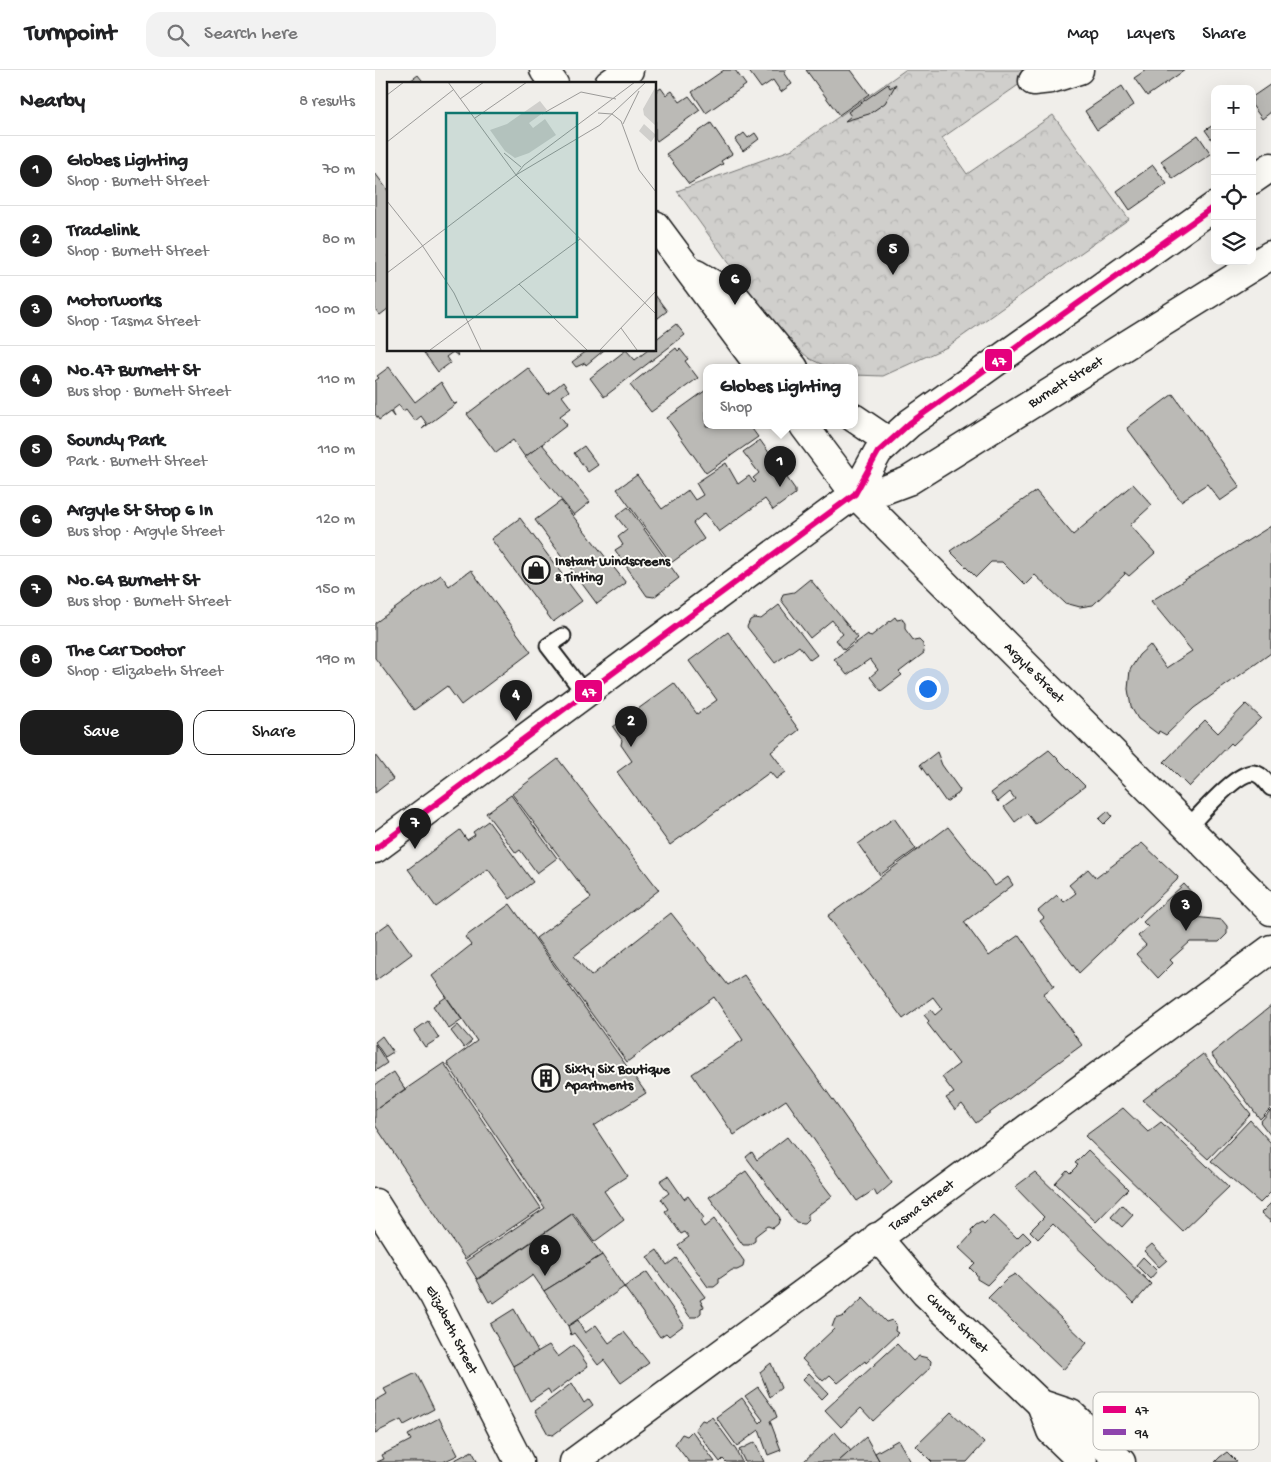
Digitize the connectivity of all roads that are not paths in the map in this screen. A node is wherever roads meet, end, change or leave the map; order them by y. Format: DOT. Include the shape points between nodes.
graph roads {
  1 [pos="544,70"];
  2 [pos="629,70"];
  3 [pos="1079,70"];
  4 [pos="1033,81"];
  5 [pos="553,82"];
  6 [pos="612,82"];
  7 [pos="1271,167"];
  8 [pos="1256,177"];
  9 [pos="1211,209"];
  10 [pos="656,226"];
  11 [pos="1271,255"];
  12 [pos="686,269"];
  13 [pos="758,364"];
  14 [pos="791,364"];
  15 [pos="858,421"];
  16 [pos="806,429"];
  17 [pos="888,442"];
  18 [pos="855,494"];
  19 [pos="563,636"];
  20 [pos="585,694"];
  21 [pos="1271,788"];
  22 [pos="1187,828"];
  23 [pos="375,849"];
  24 [pos="1271,911"];
  25 [pos="1271,949"];
  26 [pos="375,1203"];
  27 [pos="877,1238"];
  28 [pos="1041,1404"];
  29 [pos="1093,1435"];
  30 [pos="1108,1450"];
  31 [pos="519,1462"];
  32 [pos="574,1462"];
  33 [pos="1083,1462"];
  34 [pos="1121,1462"];
  1 -- 5 [label="main road"];
  2 -- 6 [label="main road"];
  3 -- 4 [label="main road" via="1051,80"];
  7 -- 8 [label="main road"];
  9 -- 17 [label="main road, Burnett Street"];
  10 -- 12 [label="main road"];
  11 -- 18 [label="main road, Burnett Street" via="908,481 884,490"];
  12 -- 13 [label="main road"];
  12 -- 14 [label="main road" via="736,298"];
  15 -- 17 [label="main road"];
  16 -- 18 [label="main road, Argyle Street"];
  17 -- 18 [label="main road, Burnett Street" via="870,463"];
  18 -- 20 [label="main road, Burnett Street"];
  18 -- 22 [label="main road, Argyle Street"];
  19 -- 20 [label="lane" via="548,646"];
  20 -- 23 [label="main road, Burnett Street"];
  21 -- 22 [label="lane" via="1262,777 1253,773 1244,775"];
  22 -- 24 [label="main road, Argyle Street"];
  25 -- 27 [label="main road, Tasma Street"];
  26 -- 31 [label="main road, Elizabeth Street" via="435,1296"];
  27 -- 28 [label="main road, Church Street" via="925,1293"];
  27 -- 32 [label="main road, Tasma Street"];
  28 -- 29 [label="main road, Church Street" via="1071,1414"];
  28 -- 33 [label="main road, Church Street" via="1051,1431"];
  30 -- 34 [label="main road, Church Street"];
}
